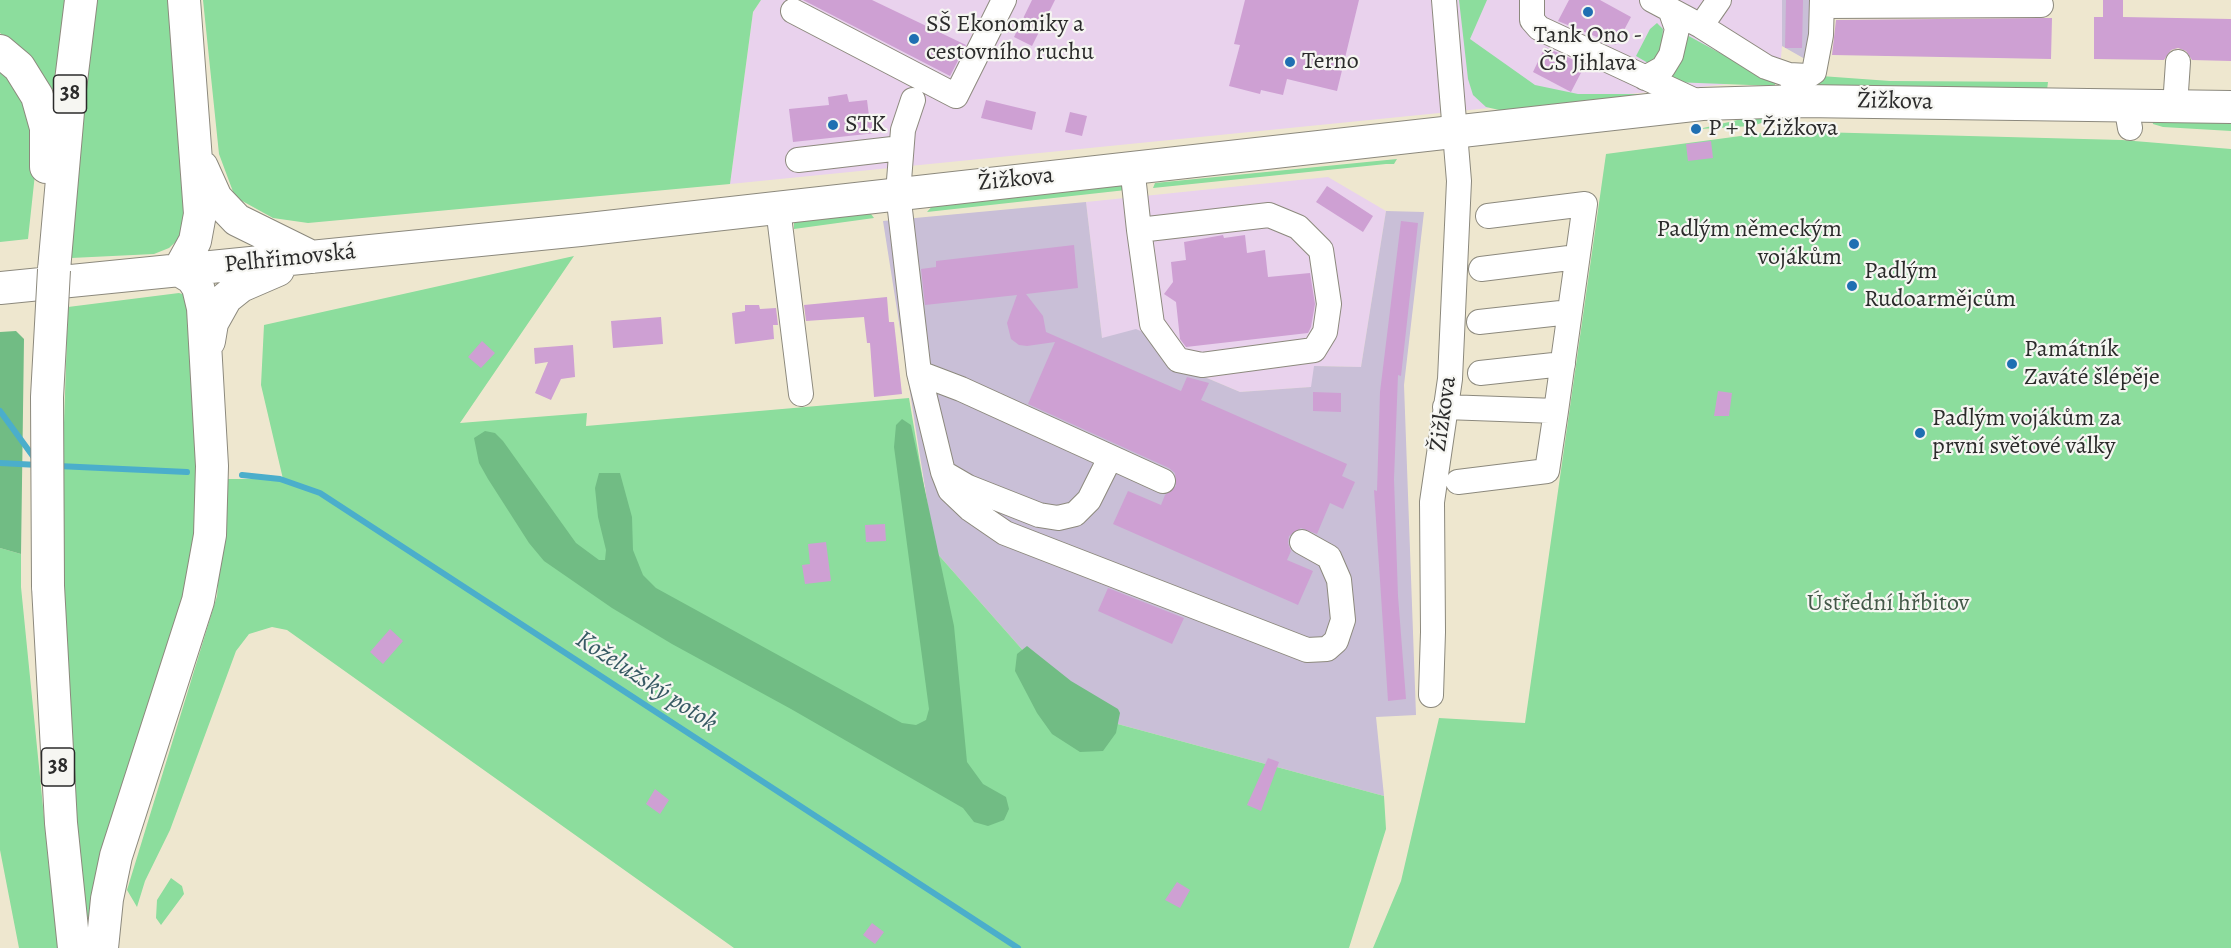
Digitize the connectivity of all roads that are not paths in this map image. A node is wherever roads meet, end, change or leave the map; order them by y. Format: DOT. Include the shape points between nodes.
graph roads {
  1 [pos="81,0"];
  2 [pos="184,0"];
  3 [pos="1004,0"];
  4 [pos="1444,0"];
  5 [pos="1532,0"];
  6 [pos="1719,0"];
  7 [pos="1822,3"];
  8 [pos="2041,5"];
  9 [pos="1662,6"];
  10 [pos="793,11"];
  11 [pos="1701,26"];
  12 [pos="0,51"];
  13 [pos="2178,62"];
  14 [pos="1645,78"];
  15 [pos="1796,88"];
  16 [pos="913,100"];
  17 [pos="1702,104"];
  18 [pos="2175,106"];
  19 [pos="2231,107"];
  20 [pos="1453,134"];
  21 [pos="195,146"];
  22 [pos="901,148"];
  23 [pos="798,160"];
  24 [pos="1132,167"];
  25 [pos="53,188"];
  26 [pos="898,193"];
  27 [pos="778,208"];
  28 [pos="1488,216"];
  29 [pos="580,230"];
  30 [pos="1139,230"];
  31 [pos="313,257"];
  32 [pos="1577,257"];
  33 [pos="1481,269"];
  34 [pos="180,270"];
  35 [pos="0,288"];
  36 [pos="1570,312"];
  37 [pos="1479,322"];
  38 [pos="207,360"];
  39 [pos="1563,364"];
  40 [pos="920,374"];
  41 [pos="1480,374"];
  42 [pos="801,394"];
  43 [pos="1445,407"];
  44 [pos="1556,411"];
  45 [pos="1110,458"];
  46 [pos="943,472"];
  47 [pos="1163,481"];
  48 [pos="1458,482"];
  49 [pos="1302,542"];
  50 [pos="1431,695"];
  51 [pos="74,948"];
  52 [pos="102,948"];
  1 -- 25 [label="main road, 38"];
  2 -- 21 [label="main road"];
  3 -- 10 [label="street" via="957,96"];
  4 -- 20 [label="street"];
  5 -- 14 [label="street" via="1532,21 1539,28"];
  6 -- 11 [label="street"];
  7 -- 8 [label="street"];
  7 -- 15 [label="street" via="1814,72"];
  9 -- 11 [label="street"];
  9 -- 14 [label="street" via="1677,29 1671,55 1663,68"];
  11 -- 15 [label="street"];
  12 -- 25 [label="main road" via="19,67 41,108"];
  13 -- 18 [label="street"];
  14 -- 17 [label="street"];
  15 -- 17 [label="main road, Žižkova"];
  15 -- 18 [label="main road, Žižkova" via="2128,117"];
  16 -- 22 [label="street"];
  17 -- 20 [label="main road, Žižkova"];
  18 -- 19 [label="main road, Žižkova"];
  20 -- 24 [label="main road, Žižkova"];
  20 -- 43 [label="street, Žižkova" via="1458,201 1450,378"];
  21 -- 31 [label="main road" via="208,184 226,210 252,229"];
  21 -- 34 [label="main road" via="198,228"];
  22 -- 23 [label="street"];
  22 -- 26 [label="street"];
  24 -- 26 [label="main road, Žižkova"];
  24 -- 30 [label="street"];
  25 -- 51 [label="main road, 38, bridge" via="54,270 47,397 48,586 61,823"];
  26 -- 27 [label="main road, Žižkova"];
  26 -- 40 [label="street"];
  27 -- 29 [label="main road, Žižkova"];
  27 -- 42 [label="street"];
  28 -- 32 [label="street" via="1585,204"];
  29 -- 31 [label="main road, Pelhřimovská"];
  30 -- 30 [label="street" via="1152,324 1178,360 1202,364 1314,350 1325,332 1329,304 1321,250 1298,227 1269,214"];
  31 -- 34 [label="main road, Pelhřimovská"];
  31 -- 38 [label="main road" via="252,280 226,298 212,323"];
  32 -- 33 [label="street"];
  32 -- 36 [label="street"];
  34 -- 35 [label="main road, Pelhřimovská"];
  34 -- 38 [label="main road" via="192,278 202,296"];
  36 -- 37 [label="street"];
  36 -- 39 [label="street"];
  38 -- 52 [label="main road" via="212,496 204,575 184,648 121,835 107,899"];
  39 -- 41 [label="street"];
  39 -- 44 [label="street"];
  40 -- 45 [label="street"];
  40 -- 46 [label="street"];
  43 -- 44 [label="street"];
  43 -- 50 [label="street, Žižkova" via="1432,502"];
  44 -- 48 [label="street" via="1547,471"];
  45 -- 46 [label="street" via="1089,500 1075,514 1058,518 1039,515 968,487"];
  45 -- 47 [label="street"];
  46 -- 49 [label="street" via="950,490 1005,533 1307,650 1327,649 1336,641 1342,620 1339,580 1329,557"];
}
